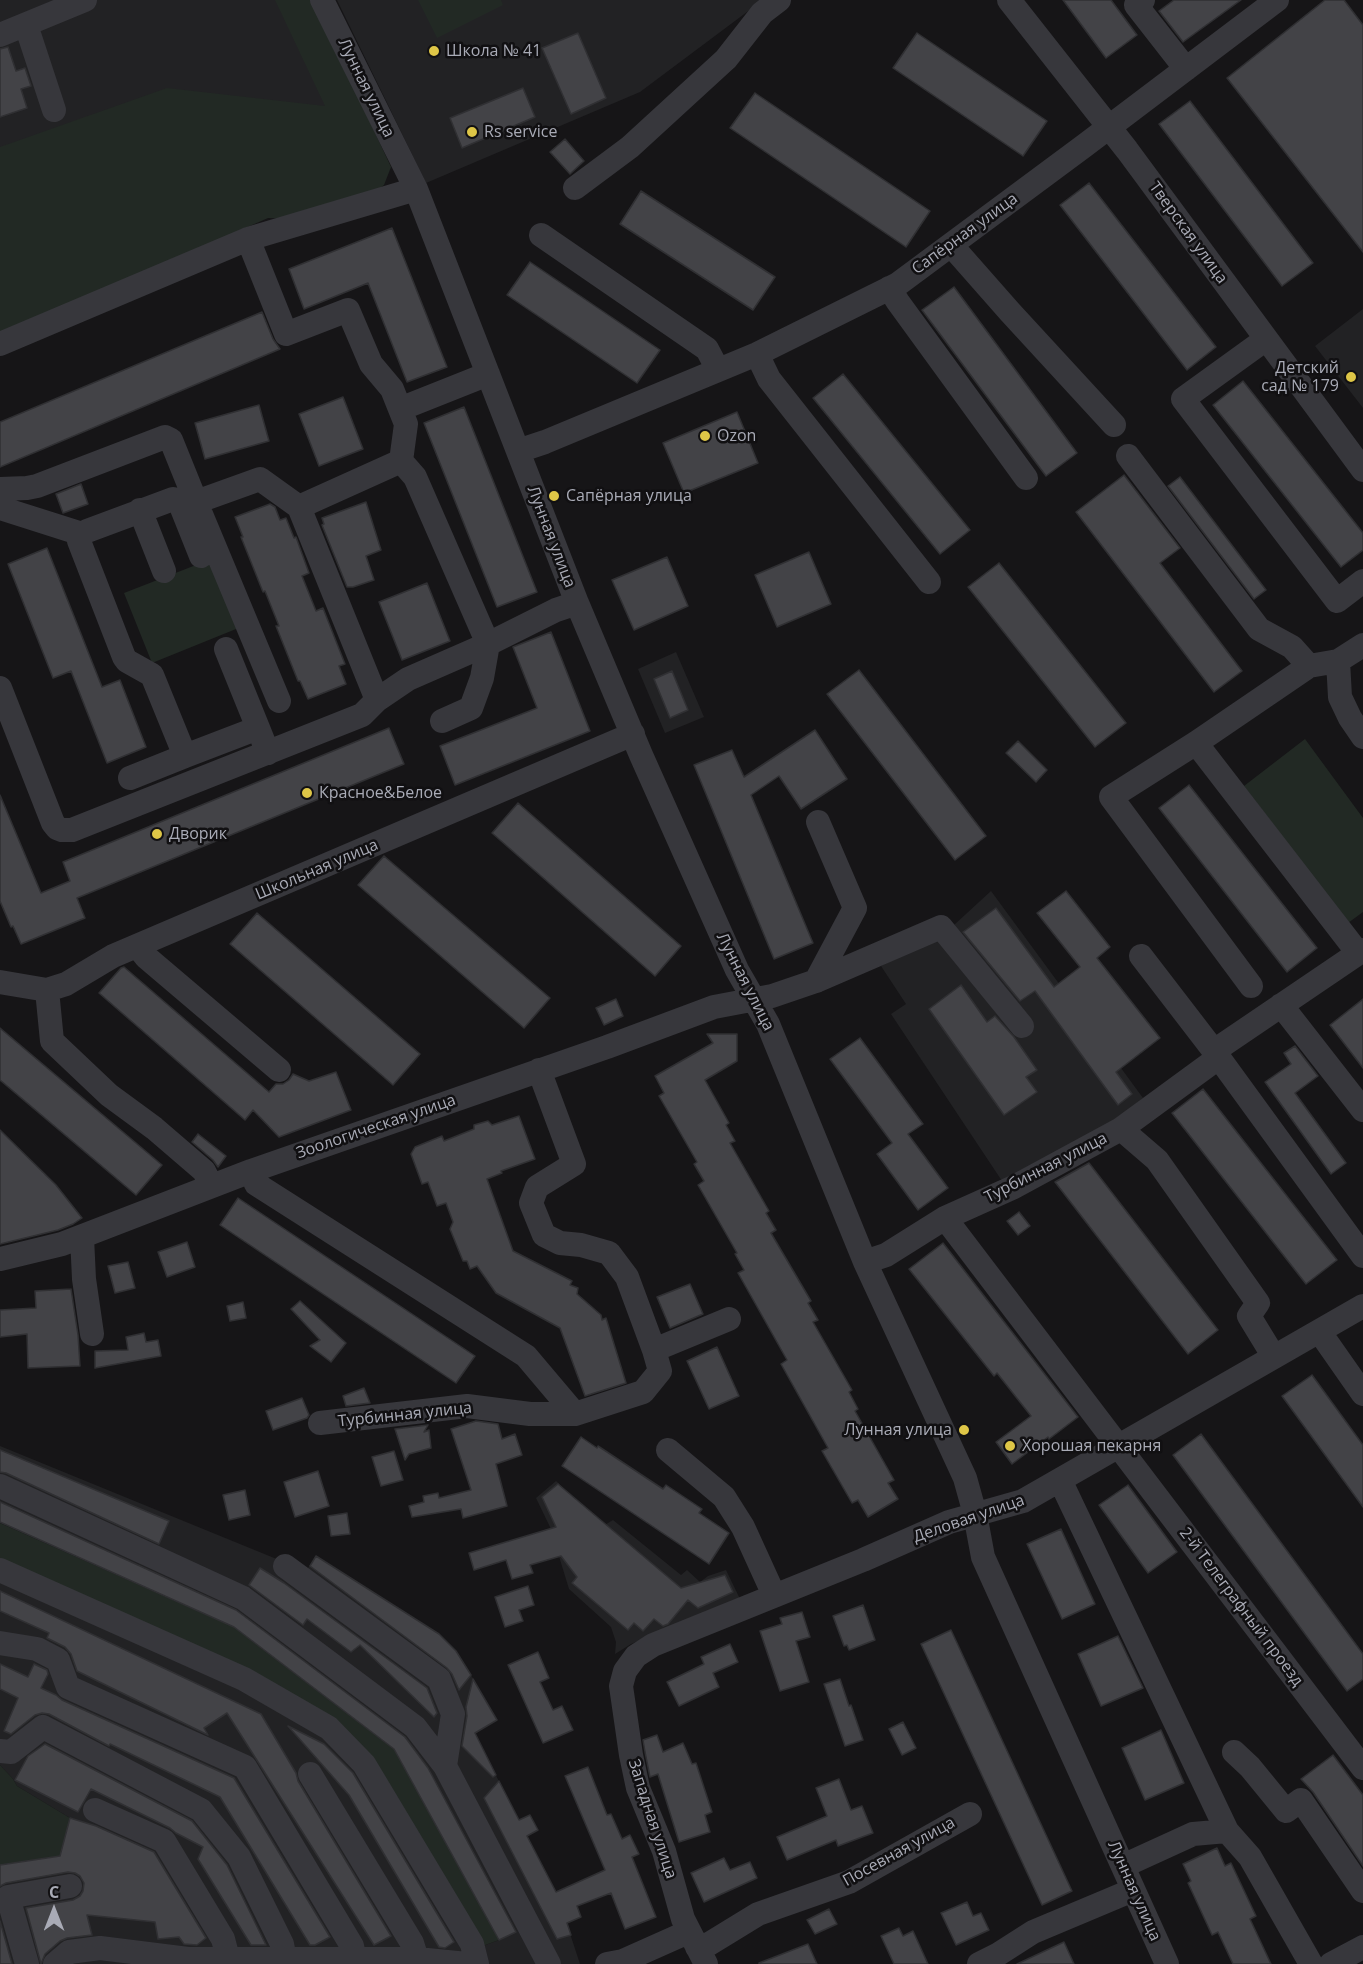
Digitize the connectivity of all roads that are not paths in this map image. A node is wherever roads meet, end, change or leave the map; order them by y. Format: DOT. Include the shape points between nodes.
graph roads {
  1 [pos="85,0"];
  2 [pos="322,0"];
  3 [pos="779,0"];
  4 [pos="1009,0"];
  5 [pos="1143,0"];
  6 [pos="1277,0"];
  7 [pos="26,25"];
  8 [pos="0,35"];
  9 [pos="1185,69"];
  10 [pos="54,110"];
  11 [pos="1109,127"];
  12 [pos="574,188"];
  13 [pos="416,189"];
  14 [pos="541,235"];
  15 [pos="248,239"];
  16 [pos="951,244"];
  17 [pos="889,288"];
  18 [pos="1266,339"];
  19 [pos="0,344"];
  20 [pos="757,354"];
  21 [pos="718,369"];
  22 [pos="488,374"];
  23 [pos="400,409"];
  24 [pos="1114,425"];
  25 [pos="518,451"];
  26 [pos="1128,456"];
  27 [pos="400,461"];
  28 [pos="1363,471"];
  29 [pos="1026,478"];
  30 [pos="0,489"];
  31 [pos="196,502"];
  32 [pos="299,507"];
  33 [pos="0,508"];
  34 [pos="140,510"];
  35 [pos="82,534"];
  36 [pos="201,556"];
  37 [pos="164,571"];
  38 [pos="1363,581"];
  39 [pos="929,582"];
  40 [pos="577,603"];
  41 [pos="488,644"];
  42 [pos="1363,645"];
  43 [pos="226,649"];
  44 [pos="1338,661"];
  45 [pos="1309,666"];
  46 [pos="0,688"];
  47 [pos="279,700"];
  48 [pos="377,700"];
  49 [pos="442,721"];
  50 [pos="258,728"];
  51 [pos="633,734"];
  52 [pos="1363,737"];
  53 [pos="1196,743"];
  54 [pos="268,753"];
  55 [pos="185,756"];
  56 [pos="130,778"];
  57 [pos="818,822"];
  58 [pos="138,947"];
  59 [pos="1360,951"];
  60 [pos="1141,956"];
  61 [pos="816,981"];
  62 [pos="0,982"];
  63 [pos="1251,986"];
  64 [pos="47,990"];
  65 [pos="753,999"];
  66 [pos="1281,1005"];
  67 [pos="1022,1026"];
  68 [pos="1216,1055"];
  69 [pos="279,1070"];
  70 [pos="539,1070"];
  71 [pos="1363,1110"];
  72 [pos="1121,1129"];
  73 [pos="251,1171"];
  74 [pos="211,1185"];
  75 [pos="945,1218"];
  76 [pos="82,1237"];
  77 [pos="1363,1256"];
  78 [pos="0,1259"];
  79 [pos="865,1262"];
  80 [pos="1363,1306"];
  81 [pos="729,1319"];
  82 [pos="1319,1331"];
  83 [pos="92,1334"];
  84 [pos="654,1350"];
  85 [pos="1274,1357"];
  86 [pos="1363,1394"];
  87 [pos="575,1414"];
  88 [pos="320,1423"];
  89 [pos="1119,1447"];
  90 [pos="668,1450"];
  91 [pos="1060,1480"];
  92 [pos="0,1486"];
  93 [pos="975,1514"];
  94 [pos="285,1566"];
  95 [pos="0,1570"];
  96 [pos="774,1595"];
  97 [pos="0,1643"];
  98 [pos="653,1645"];
  99 [pos="0,1751"];
  100 [pos="1234,1752"];
  101 [pos="446,1766"];
  102 [pos="1363,1768"];
  103 [pos="310,1774"];
  104 [pos="95,1810"];
  105 [pos="970,1814"];
  106 [pos="1227,1832"];
  107 [pos="1123,1866"];
  108 [pos="70,1886"];
  109 [pos="1133,1890"];
  110 [pos="1363,1891"];
  111 [pos="1363,1947"];
  112 [pos="697,1948"];
  113 [pos="228,1958"];
  114 [pos="127,1959"];
  115 [pos="285,1959"];
  116 [pos="417,1959"];
  117 [pos="355,1960"];
  118 [pos="992,1961"];
  119 [pos="188,1962"];
  120 [pos="260,1962"];
  121 [pos="327,1962"];
  122 [pos="388,1962"];
  123 [pos="56,1963"];
  124 [pos="454,1963"];
  125 [pos="27,1964"];
  126 [pos="32,1964"];
  127 [pos="477,1964"];
  128 [pos="549,1964"];
  129 [pos="608,1964"];
  130 [pos="1167,1964"];
  131 [pos="1311,1964"];
  132 [pos="1331,1964"];
  1 -- 7 [label="street"];
  2 -- 13 [label="street, Лунная улица"];
  3 -- 12 [label="street" via="762,13 726,59 630,147"];
  4 -- 11 [label="street, Тверская улица"];
  5 -- 9 [label="street" via="1136,5"];
  6 -- 9 [label="street, Сапёрная улица"];
  7 -- 8 [label="street"];
  7 -- 10 [label="street"];
  9 -- 11 [label="street, Сапёрная улица"];
  11 -- 16 [label="street, Сапёрная улица"];
  11 -- 18 [label="street, Тверская улица"];
  13 -- 15 [label="street"];
  13 -- 22 [label="street, Лунная улица"];
  14 -- 21 [label="street" via="707,349"];
  15 -- 19 [label="street"];
  15 -- 23 [label="street" via="286,334 348,310 371,364 392,389"];
  16 -- 17 [label="street, Сапёрная улица"];
  16 -- 24 [label="street"];
  17 -- 20 [label="street, Сапёрная улица"];
  17 -- 29 [label="street"];
  18 -- 28 [label="street, Тверская улица"];
  18 -- 38 [label="street" via="1184,399 1337,602"];
  20 -- 21 [label="street, Сапёрная улица"];
  20 -- 39 [label="street" via="769,379"];
  21 -- 25 [label="street, Сапёрная улица"];
  22 -- 23 [label="street"];
  22 -- 25 [label="street, Лунная улица"];
  23 -- 27 [label="street" via="406,424"];
  25 -- 40 [label="street, Лунная улица"];
  26 -- 45 [label="street" via="1259,629 1292,647"];
  27 -- 32 [label="street"];
  27 -- 41 [label="street" via="415,477"];
  30 -- 31 [label="street" via="37,486 165,437 171,440"];
  31 -- 32 [label="street" via="260,478"];
  31 -- 47 [label="street"];
  32 -- 48 [label="street"];
  33 -- 35 [label="street"];
  34 -- 35 [label="street"];
  34 -- 36 [label="street" via="168,500 178,501"];
  34 -- 37 [label="street"];
  35 -- 55 [label="street" via="80,546 124,657 152,675"];
  40 -- 41 [label="street"];
  40 -- 51 [label="street, Лунная улица"];
  41 -- 48 [label="street" via="408,679"];
  41 -- 49 [label="street" via="471,708"];
  42 -- 44 [label="street"];
  43 -- 50 [label="street"];
  44 -- 45 [label="street"];
  44 -- 52 [label="street" via="1340,697"];
  45 -- 53 [label="street"];
  46 -- 54 [label="street" via="53,823 62,830 72,830"];
  48 -- 54 [label="street" via="362,715"];
  50 -- 54 [label="street"];
  50 -- 55 [label="street"];
  51 -- 58 [label="street, Школьная улица"];
  51 -- 65 [label="street, Лунная улица"];
  53 -- 59 [label="street"];
  53 -- 63 [label="street" via="1111,797"];
  55 -- 56 [label="street"];
  57 -- 61 [label="street" via="855,908"];
  58 -- 64 [label="street, Школьная улица"];
  58 -- 69 [label="street"];
  59 -- 66 [label="street, Турбинная улица"];
  60 -- 68 [label="street"];
  61 -- 65 [label="street, Зоологическая улица"];
  61 -- 67 [label="street, Зоологическая улица" via="941,927"];
  62 -- 64 [label="street"];
  64 -- 74 [label="street" via="52,1041 109,1095 204,1171"];
  65 -- 70 [label="street, Зоологическая улица" via="714,1007"];
  65 -- 79 [label="street, Лунная улица" via="768,1024"];
  66 -- 68 [label="street, Турбинная улица"];
  66 -- 71 [label="street"];
  68 -- 72 [label="street, Турбинная улица"];
  68 -- 77 [label="street"];
  70 -- 73 [label="street, Зоологическая улица"];
  70 -- 84 [label="street" via="574,1164 537,1187 531,1203 544,1235 560,1243 609,1253 627,1277"];
  72 -- 75 [label="street, Турбинная улица" via="1014,1187"];
  72 -- 85 [label="street" via="1157,1160 1258,1303 1249,1316"];
  73 -- 74 [label="street, Зоологическая улица"];
  73 -- 87 [label="street" via="256,1184 526,1356"];
  74 -- 76 [label="street, Зоологическая улица"];
  75 -- 79 [label="street, Турбинная улица" via="886,1255"];
  75 -- 89 [label="street, 2-й Телеграфный проезд"];
  76 -- 78 [label="street, Зоологическая улица"];
  76 -- 83 [label="street"];
  79 -- 93 [label="street, Лунная улица" via="965,1478"];
  80 -- 82 [label="street, Деловая улица"];
  81 -- 84 [label="street"];
  82 -- 85 [label="street, Деловая улица"];
  82 -- 86 [label="street"];
  84 -- 87 [label="street, Турбинная улица" via="660,1371 643,1392"];
  85 -- 89 [label="street, Деловая улица"];
  87 -- 88 [label="street, Турбинная улица" via="530,1414 467,1406"];
  89 -- 91 [label="street, Деловая улица"];
  89 -- 102 [label="street, 2-й Телеграфный проезд"];
  90 -- 96 [label="street" via="724,1497 743,1527"];
  91 -- 93 [label="street, Деловая улица" via="1023,1502"];
  91 -- 106 [label="street"];
  92 -- 101 [label="street" via="243,1598 415,1727"];
  93 -- 96 [label="street, Деловая улица"];
  93 -- 107 [label="street, Лунная улица" via="982,1557"];
  94 -- 101 [label="street" via="439,1679 453,1714"];
  95 -- 127 [label="street" via="244,1679 329,1728 364,1764 472,1944"];
  96 -- 98 [label="street, Деловая улица"];
  97 -- 117 [label="street" via="37,1649 58,1660 68,1687 245,1767 352,1946"];
  98 -- 112 [label="street, Западная улица" via="636,1656 626,1671 621,1686 624,1715 638,1788"];
  99 -- 115 [label="street" via="11,1752 43,1727 201,1810 239,1857 282,1944"];
  100 -- 110 [label="street" via="1286,1811 1301,1800"];
  101 -- 128 [label="street"];
  103 -- 116 [label="street" via="412,1943"];
  104 -- 113 [label="street" via="164,1841 223,1940"];
  105 -- 112 [label="street, Посевная улица" via="849,1882 758,1914"];
  106 -- 107 [label="street" via="1193,1834"];
  106 -- 131 [label="street" via="1250,1857"];
  107 -- 109 [label="street, Лунная улица"];
  108 -- 125 [label="street" via="8,1897"];
  109 -- 118 [label="street" via="1033,1932"];
  109 -- 130 [label="street, Лунная улица"];
  111 -- 132 [label="street"];
  112 -- 129 [label="street, Посевная улица" via="665,1944"];
  113 -- 119 [label="street"];
  113 -- 120 [label="street"];
  114 -- 119 [label="street"];
  114 -- 123 [label="street" via="100,1948 69,1952"];
  115 -- 120 [label="street"];
  115 -- 121 [label="street"];
  116 -- 122 [label="street"];
  116 -- 124 [label="street"];
  117 -- 121 [label="street"];
  117 -- 122 [label="street"];
  123 -- 126 [label="street" via="43,1959"];
}
